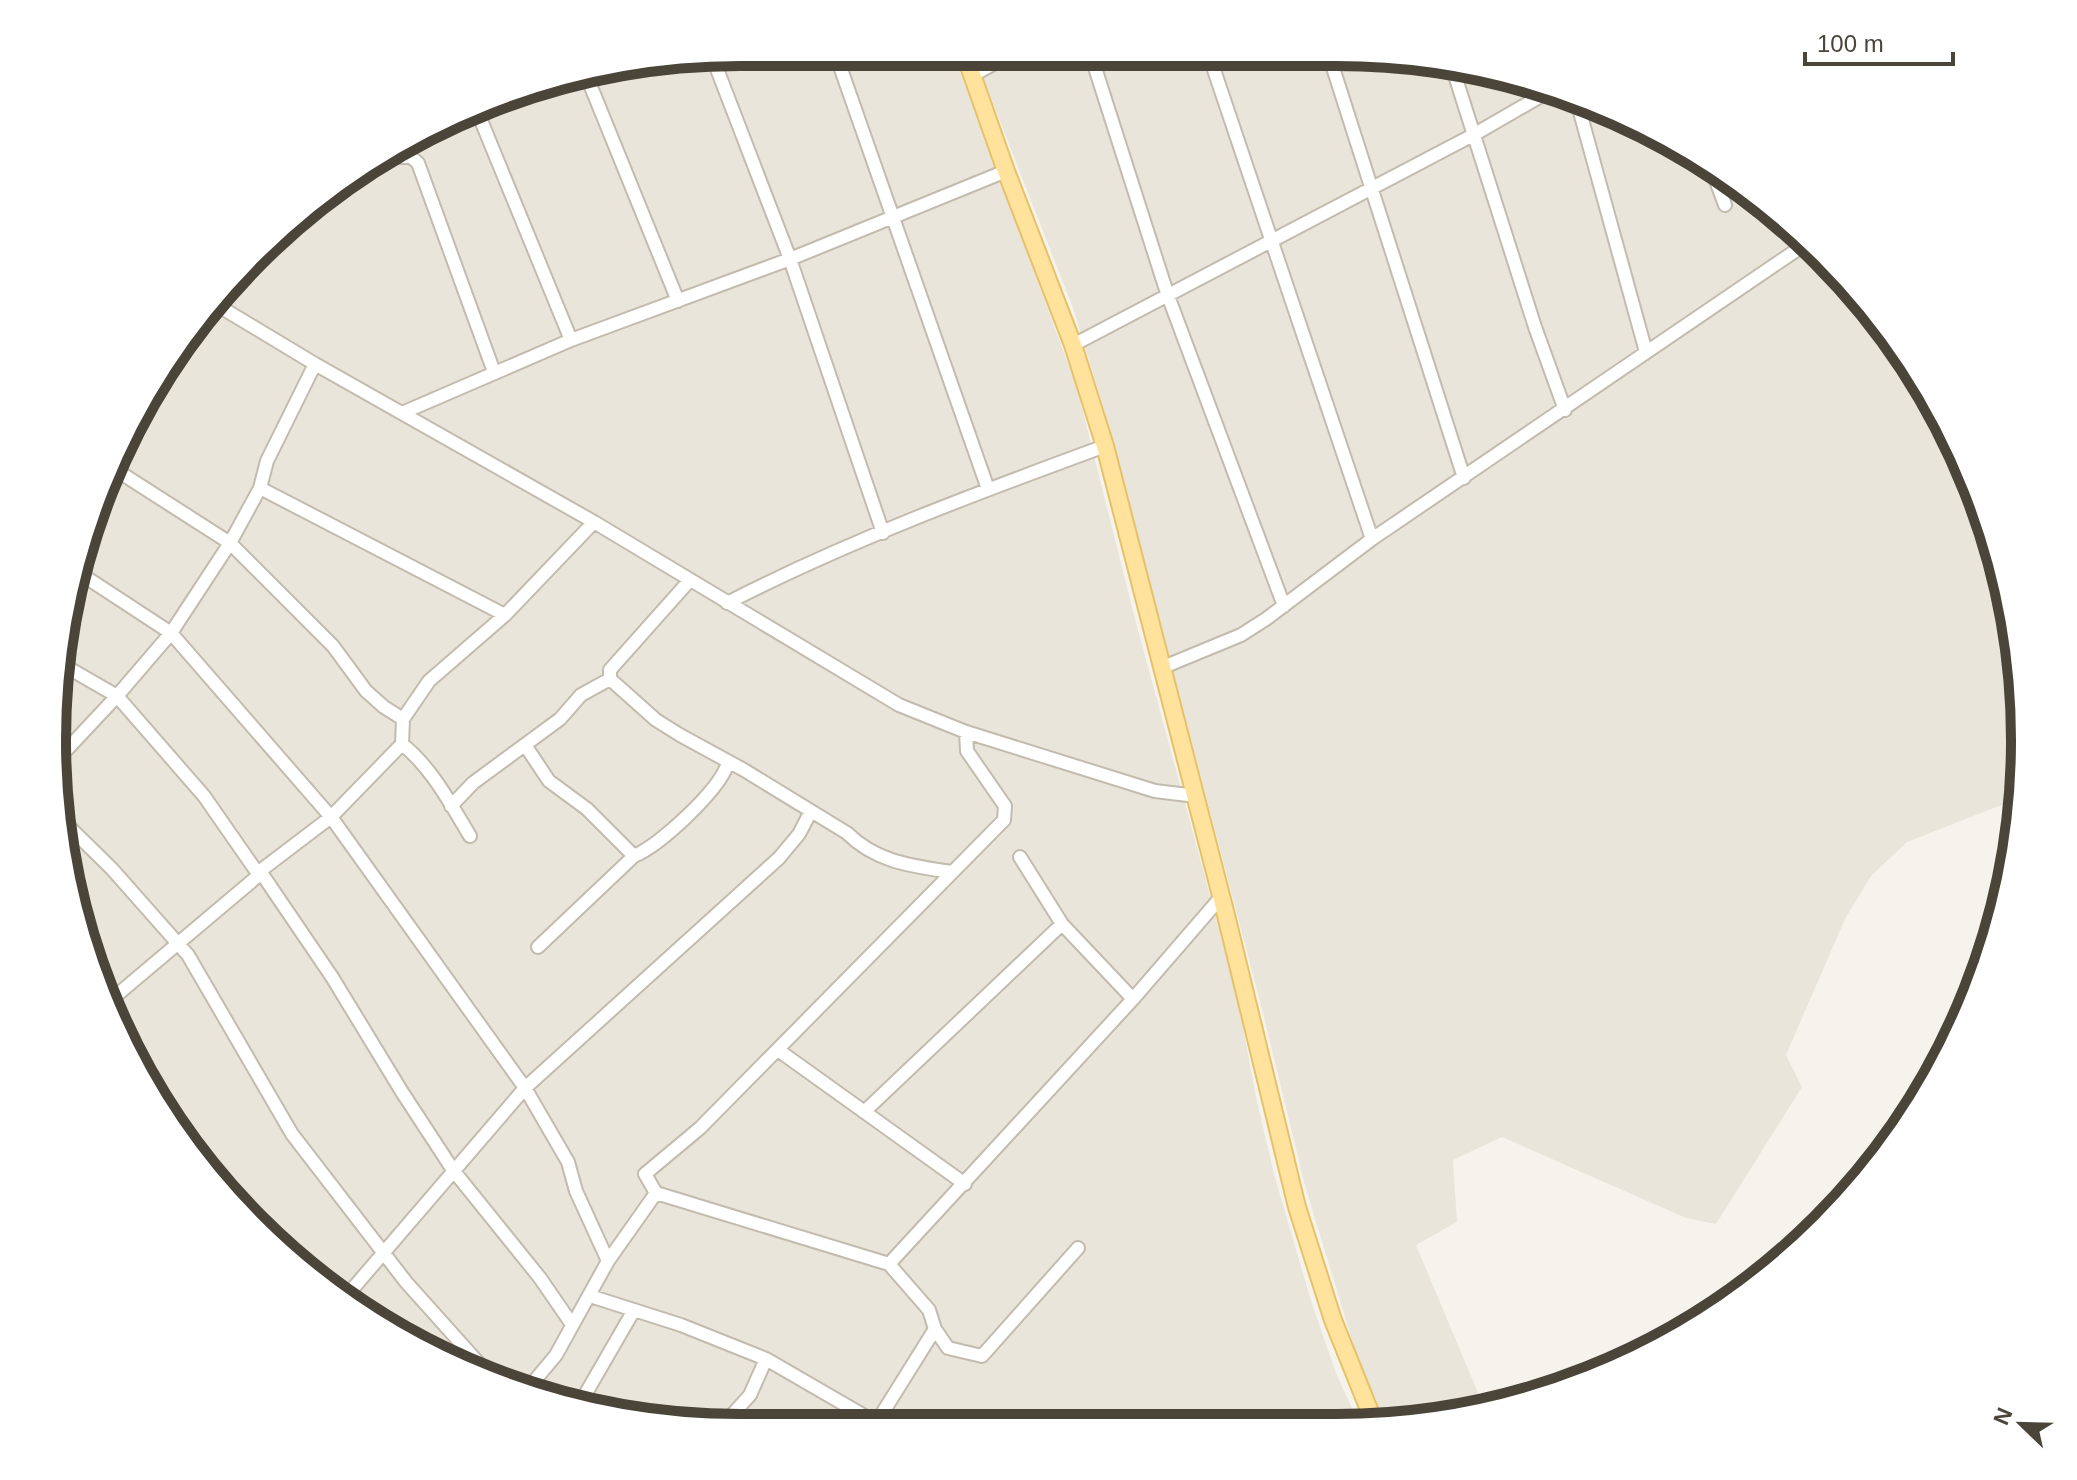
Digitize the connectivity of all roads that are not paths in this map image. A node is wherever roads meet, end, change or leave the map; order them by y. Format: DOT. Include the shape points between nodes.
graph roads {
  1 [pos="840,66"];
  2 [pos="969,66"];
  3 [pos="989,66"];
  4 [pos="1094,66"];
  5 [pos="1213,66"];
  6 [pos="1333,66"];
  7 [pos="716,67"];
  8 [pos="973,75"];
  9 [pos="1456,77"];
  10 [pos="590,83"];
  11 [pos="1539,97"];
  12 [pos="1580,111"];
  13 [pos="480,118"];
  14 [pos="1475,134"];
  15 [pos="401,157"];
  16 [pos="1006,171"];
  17 [pos="1717,184"];
  18 [pos="1373,187"];
  19 [pos="1725,205"];
  20 [pos="892,218"];
  21 [pos="1270,241"];
  22 [pos="1798,249"];
  23 [pos="790,259"];
  24 [pos="1167,293"];
  25 [pos="678,301"];
  26 [pos="223,308"];
  27 [pos="571,340"];
  28 [pos="1073,345"];
  29 [pos="1646,352"];
  30 [pos="315,364"];
  31 [pos="494,372"];
  32 [pos="1565,410"];
  33 [pos="402,413"];
  34 [pos="1105,446"];
  35 [pos="121,473"];
  36 [pos="1464,478"];
  37 [pos="260,488"];
  38 [pos="988,489"];
  39 [pos="594,522"];
  40 [pos="883,533"];
  41 [pos="1372,539"];
  42 [pos="230,543"];
  43 [pos="86,577"];
  44 [pos="690,580"];
  45 [pos="727,603"];
  46 [pos="1284,606"];
  47 [pos="505,615"];
  48 [pos="171,633"];
  49 [pos="1161,668"];
  50 [pos="70,669"];
  51 [pos="610,679"];
  52 [pos="117,696"];
  53 [pos="403,719"];
  54 [pos="966,732"];
  55 [pos="402,744"];
  56 [pos="525,745"];
  57 [pos="66,750"];
  58 [pos="728,763"];
  59 [pos="1196,796"];
  60 [pos="451,806"];
  61 [pos="810,813"];
  62 [pos="331,817"];
  63 [pos="72,830"];
  64 [pos="470,836"];
  65 [pos="634,856"];
  66 [pos="1020,857"];
  67 [pos="951,872"];
  68 [pos="260,873"];
  69 [pos="1222,896"];
  70 [pos="1062,924"];
  71 [pos="178,945"];
  72 [pos="538,947"];
  73 [pos="116,996"];
  74 [pos="1133,999"];
  75 [pos="778,1050"];
  76 [pos="525,1088"];
  77 [pos="864,1112"];
  78 [pos="453,1170"];
  79 [pos="965,1184"];
  80 [pos="656,1193"];
  81 [pos="1078,1248"];
  82 [pos="385,1253"];
  83 [pos="608,1261"];
  84 [pos="889,1264"];
  85 [pos="352,1290"];
  86 [pos="590,1296"];
  87 [pos="634,1310"];
  88 [pos="571,1323"];
  89 [pos="935,1329"];
  90 [pos="766,1359"];
  91 [pos="476,1360"];
  92 [pos="534,1381"];
  93 [pos="585,1395"];
  94 [pos="1370,1413"];
  95 [pos="733,1414"];
  96 [pos="860,1414"];
  97 [pos="883,1414"];
  1 -- 20 [label="street"];
  2 -- 8 [label="main road"];
  3 -- 8 [label="street"];
  4 -- 24 [label="street"];
  5 -- 21 [label="street"];
  6 -- 18 [label="street"];
  7 -- 23 [label="street"];
  8 -- 16 [label="main road"];
  9 -- 14 [label="street"];
  10 -- 25 [label="street"];
  11 -- 14 [label="street"];
  12 -- 29 [label="street"];
  13 -- 27 [label="street"];
  14 -- 18 [label="street"];
  14 -- 32 [label="street"];
  15 -- 31 [label="street" via="418,163"];
  16 -- 20 [label="street"];
  16 -- 28 [label="main road"];
  17 -- 19 [label="street"];
  18 -- 21 [label="street"];
  18 -- 36 [label="street"];
  20 -- 23 [label="street"];
  20 -- 38 [label="street"];
  21 -- 24 [label="street"];
  21 -- 41 [label="street"];
  22 -- 29 [label="street"];
  23 -- 25 [label="street"];
  23 -- 40 [label="street"];
  24 -- 28 [label="street"];
  24 -- 46 [label="street"];
  25 -- 27 [label="street"];
  26 -- 30 [label="street"];
  27 -- 31 [label="street"];
  28 -- 34 [label="main road"];
  29 -- 32 [label="street"];
  30 -- 33 [label="street"];
  30 -- 37 [label="street" via="267,461"];
  31 -- 33 [label="street"];
  32 -- 36 [label="street"];
  33 -- 39 [label="street"];
  34 -- 38 [label="street"];
  34 -- 49 [label="main road"];
  35 -- 42 [label="street"];
  36 -- 41 [label="street"];
  37 -- 42 [label="street"];
  37 -- 47 [label="street"];
  38 -- 40 [label="street"];
  39 -- 44 [label="street"];
  39 -- 47 [label="street"];
  40 -- 45 [label="street"];
  41 -- 46 [label="street"];
  42 -- 48 [label="street"];
  42 -- 53 [label="street" via="333,646 366,691"];
  43 -- 48 [label="street"];
  44 -- 45 [label="street"];
  44 -- 51 [label="street" via="610,670"];
  45 -- 54 [label="street" via="899,705"];
  46 -- 49 [label="street" via="1241,635"];
  47 -- 53 [label="street" via="429,681"];
  48 -- 52 [label="street"];
  48 -- 62 [label="street"];
  49 -- 59 [label="main road"];
  50 -- 52 [label="street"];
  51 -- 56 [label="street" via="581,695"];
  51 -- 58 [label="street" via="656,720"];
  52 -- 57 [label="street"];
  52 -- 68 [label="street" via="204,796"];
  53 -- 55 [label="street"];
  54 -- 59 [label="street" via="1155,791"];
  54 -- 67 [label="street" via="967,751 1005,806 1004,820"];
  55 -- 60 [label="street" via="416,755"];
  55 -- 62 [label="street"];
  56 -- 60 [label="street"];
  56 -- 65 [label="street" via="549,781 587,809"];
  58 -- 61 [label="street"];
  58 -- 65 [label="street" via="724,776 692,810"];
  59 -- 69 [label="main road"];
  60 -- 64 [label="street"];
  61 -- 67 [label="street" via="847,833 860,847 898,864"];
  61 -- 76 [label="street" via="779,858"];
  62 -- 68 [label="street"];
  62 -- 76 [label="street"];
  63 -- 71 [label="street"];
  65 -- 72 [label="street"];
  66 -- 70 [label="street"];
  67 -- 75 [label="street"];
  68 -- 71 [label="street"];
  68 -- 78 [label="street"];
  69 -- 74 [label="street"];
  69 -- 94 [label="main road" via="1297,1207 1333,1320"];
  70 -- 74 [label="street"];
  70 -- 77 [label="street"];
  71 -- 73 [label="street"];
  71 -- 82 [label="street" via="292,1134"];
  74 -- 79 [label="street"];
  75 -- 77 [label="street"];
  75 -- 80 [label="street" via="683,1145 645,1174"];
  76 -- 78 [label="street"];
  76 -- 83 [label="street" via="568,1162"];
  77 -- 79 [label="street"];
  78 -- 82 [label="street"];
  78 -- 88 [label="street"];
  79 -- 84 [label="street"];
  80 -- 83 [label="street"];
  80 -- 84 [label="street"];
  81 -- 89 [label="street" via="982,1356 948,1348"];
  82 -- 85 [label="street"];
  82 -- 91 [label="street"];
  83 -- 86 [label="street"];
  84 -- 89 [label="street" via="929,1310"];
  86 -- 87 [label="street"];
  86 -- 88 [label="street"];
  87 -- 90 [label="street"];
  87 -- 93 [label="street"];
  88 -- 92 [label="street" via="556,1355"];
  89 -- 97 [label="street"];
  90 -- 95 [label="street" via="750,1395"];
  90 -- 96 [label="street"];
}
